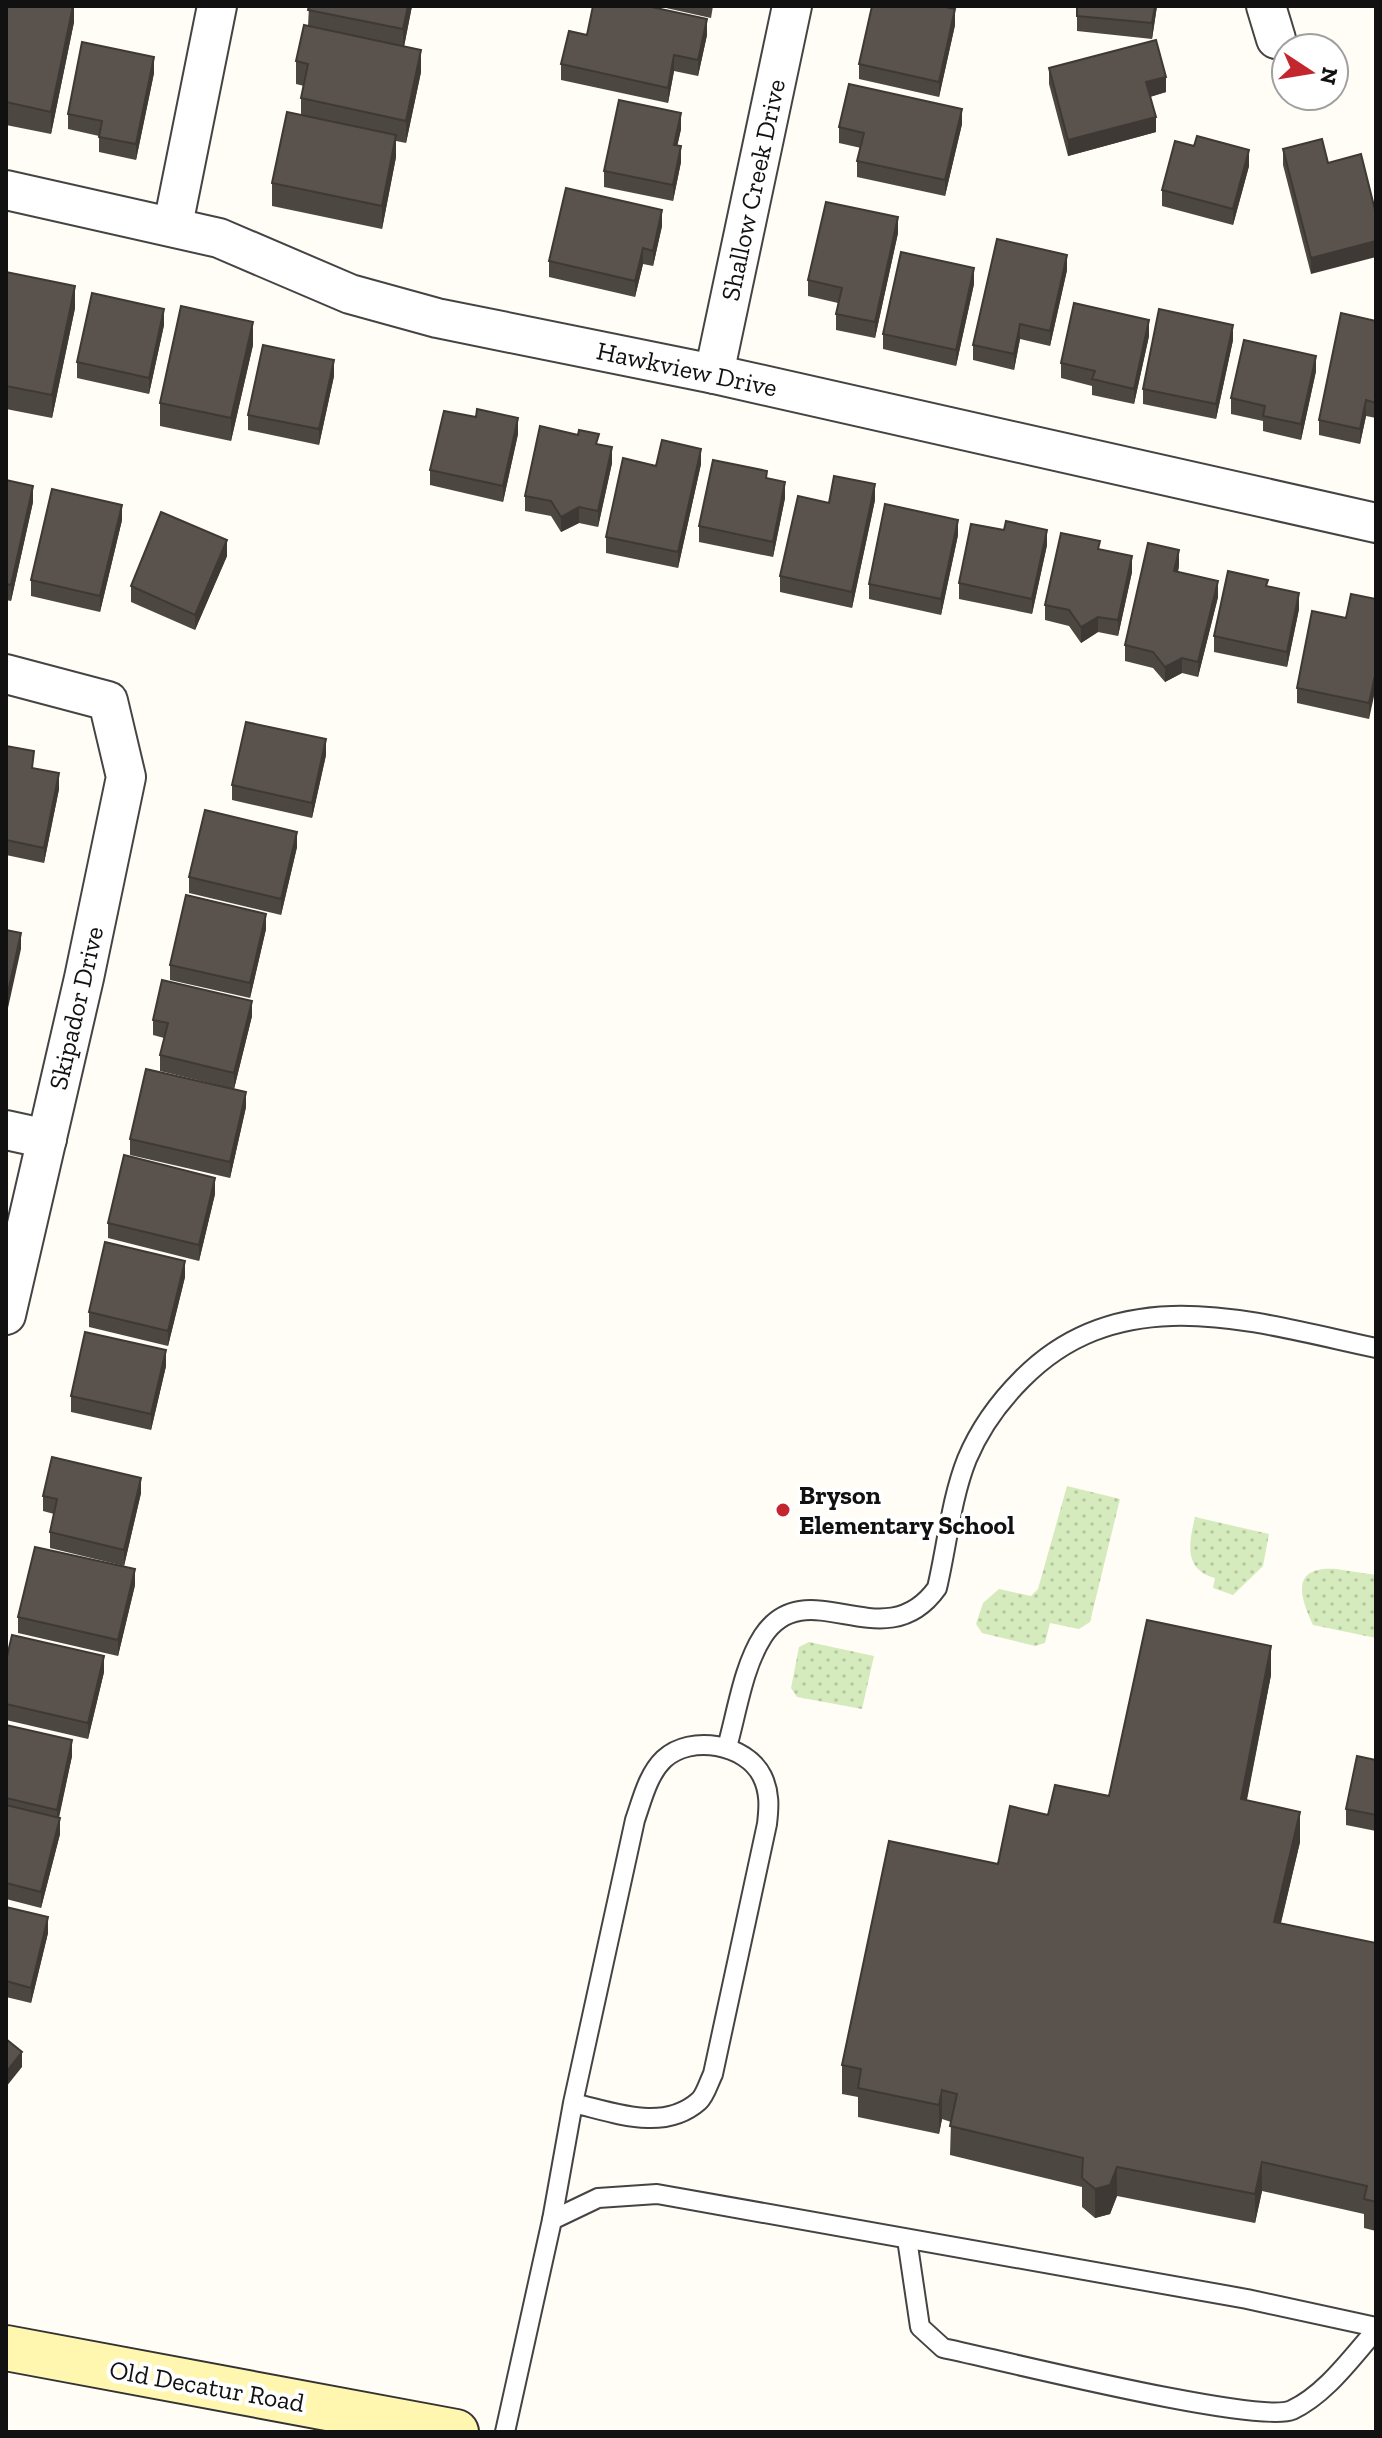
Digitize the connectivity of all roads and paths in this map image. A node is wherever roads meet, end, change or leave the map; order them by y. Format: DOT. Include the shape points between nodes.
graph roads {
  1 [pos="217,6"];
  2 [pos="792,6"];
  3 [pos="6,190"];
  4 [pos="173,225"];
  5 [pos="714,374"];
  6 [pos="1376,523"];
  7 [pos="6,674"];
  8 [pos="6,1130"];
  9 [pos="47,1139"];
  10 [pos="6,1315"];
  11 [pos="1376,1348"];
  12 [pos="727,1747"];
  13 [pos="573,2103"];
  14 [pos="552,2220"];
  15 [pos="907,2239"];
  16 [pos="1376,2328"];
  17 [pos="6,2348"];
  18 [pos="456,2432"];
  19 [pos="505,2432"];
  1 -- 4 [label="street"];
  2 -- 5 [label="street, Shallow Creek Drive"];
  3 -- 4 [label="street, Hawkview Drive"];
  4 -- 5 [label="street, Hawkview Drive" via="219,238 350,294 422,314"];
  5 -- 6 [label="street, Hawkview Drive"];
  7 -- 9 [label="street, Skipador Drive" via="108,701 126,777"];
  8 -- 9 [label="street"];
  9 -- 10 [label="street, Skipador Drive"];
  11 -- 12 [label="lane" via="1228,1319 1178,1315 1122,1320 1075,1337 1040,1361 984,1423 966,1461 937,1588 925,1604 909,1616 884,1619 800,1609 783,1616 763,1636 750,1664"];
  12 -- 13 [label="lane" via="695,1745 665,1758 647,1786"];
  12 -- 13 [label="lane" via="762,1774 769,1797 713,2074 700,2101 671,2117 643,2119"];
  13 -- 14 [label="lane"];
  14 -- 15 [label="lane" via="598,2198 657,2194"];
  14 -- 19 [label="lane"];
  15 -- 16 [label="lane" via="1247,2299"];
  15 -- 16 [label="lane" via="920,2327 943,2348 1237,2411 1291,2411 1334,2378"];
  17 -- 18 [label="main road, Old Decatur Road"];
}
